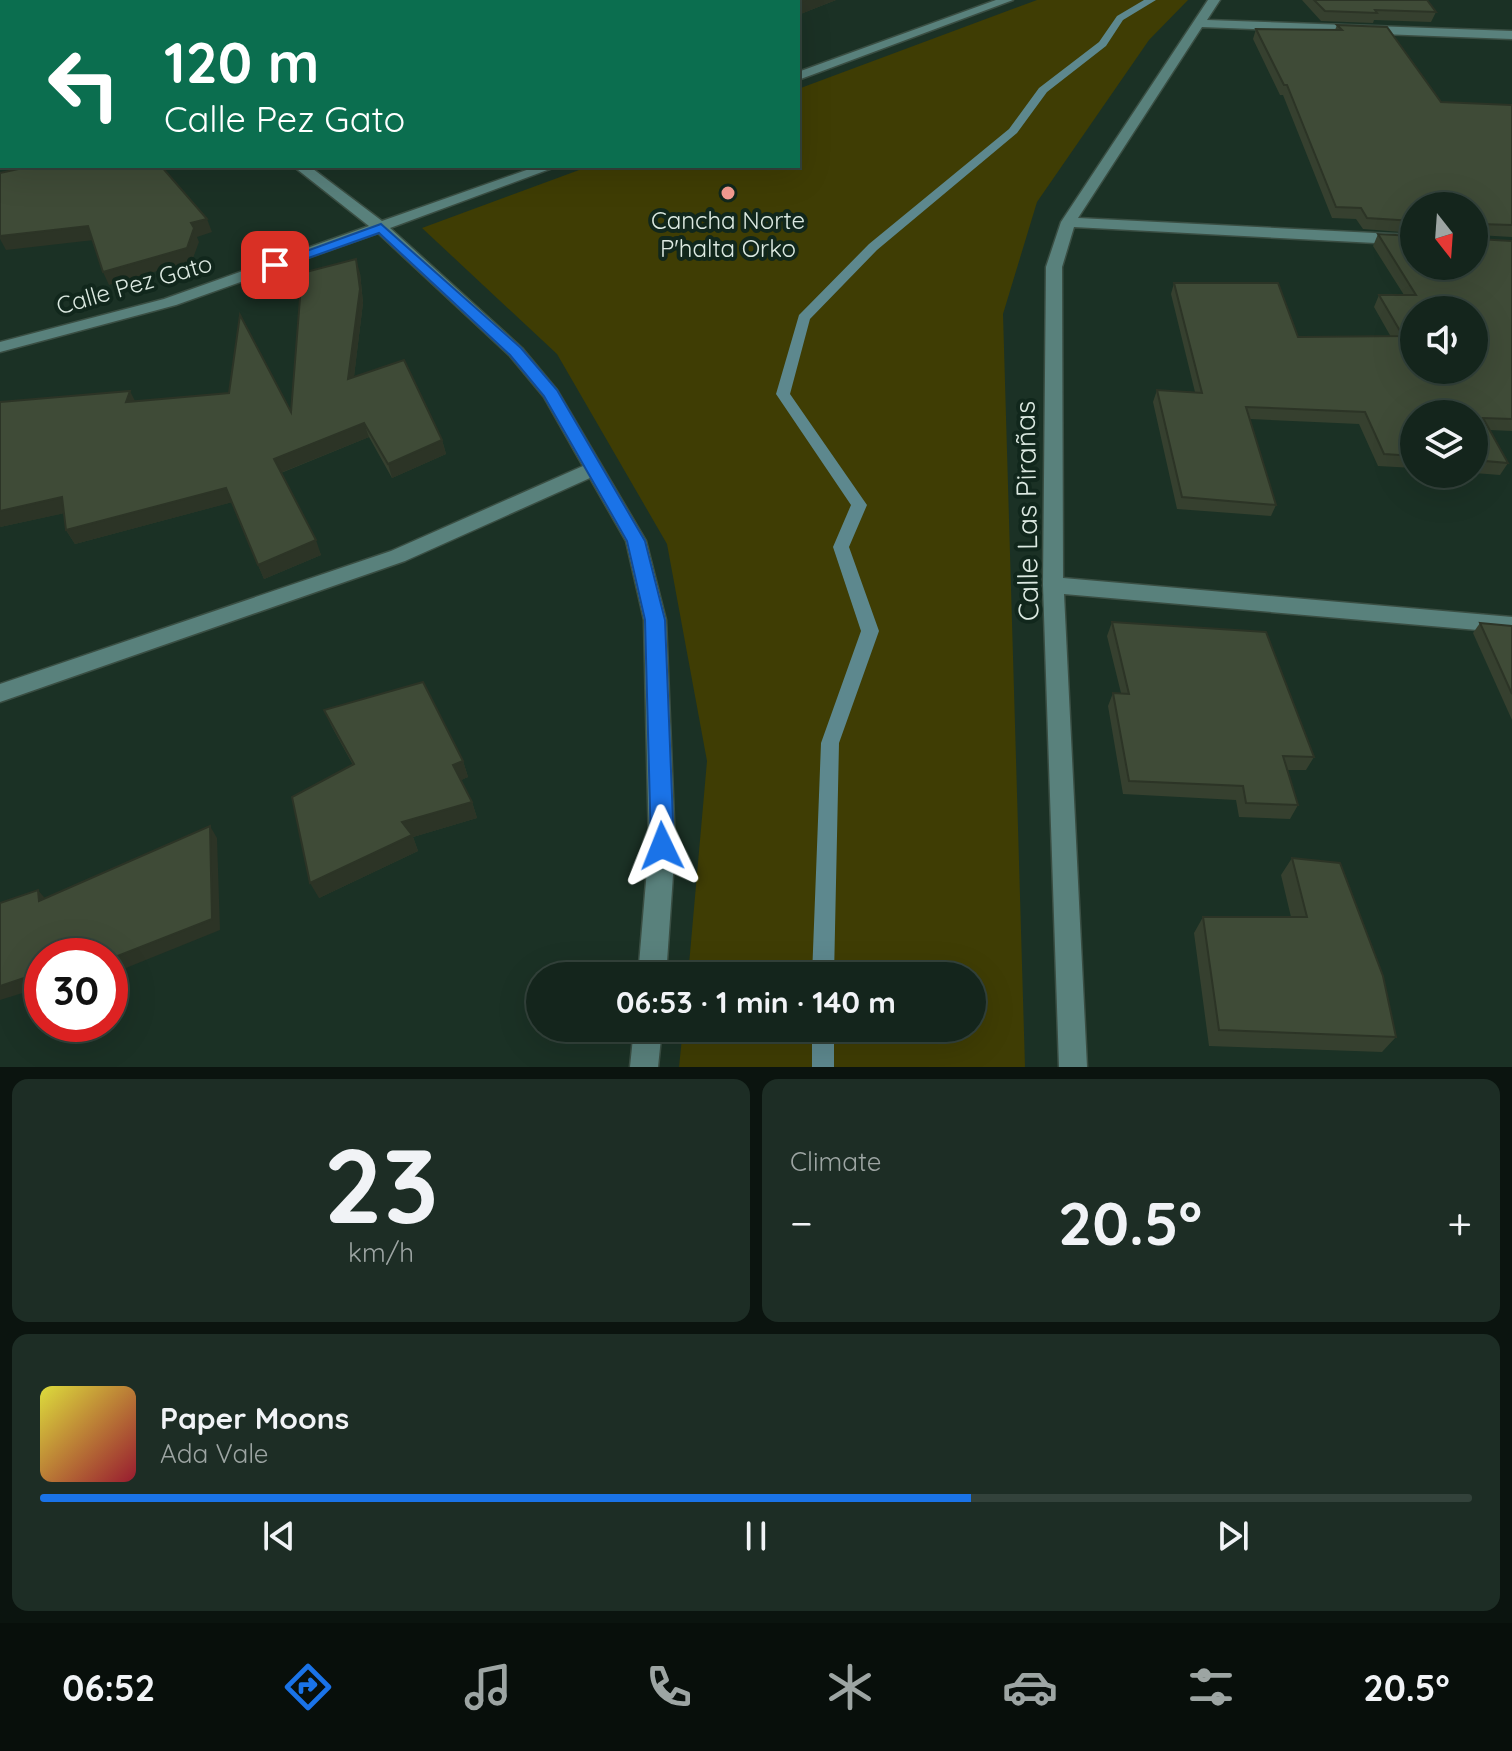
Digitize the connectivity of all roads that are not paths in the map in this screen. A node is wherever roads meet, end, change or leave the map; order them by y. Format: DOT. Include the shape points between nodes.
graph roads {
  1 [pos="1007,0"];
  2 [pos="1214,0"];
  3 [pos="1196,23"];
  4 [pos="1512,35"];
  5 [pos="800,75"];
  6 [pos="303,168"];
  7 [pos="546,168"];
  8 [pos="1068,222"];
  9 [pos="381,228"];
  10 [pos="1400,239"];
  11 [pos="0,347"];
  12 [pos="594,469"];
  13 [pos="1053,585"];
  14 [pos="1512,625"];
  15 [pos="0,693"];
  16 [pos="653,962"];
  17 [pos="646,1042"];
  18 [pos="642,1066"];
  19 [pos="1073,1067"];
  1 -- 5 [label="street"];
  2 -- 3 [label="street, Calle Las Pirañas"];
  3 -- 4 [label="street"];
  3 -- 8 [label="street, Calle Las Pirañas"];
  6 -- 9 [label="street"];
  7 -- 9 [label="street, Calle Pez Gato"];
  8 -- 10 [label="street"];
  8 -- 13 [label="street, Calle Las Pirañas" via="1054,267"];
  9 -- 11 [label="street, Calle Pez Gato" via="170,302"];
  9 -- 12 [label="street" via="516,352 551,394"];
  12 -- 15 [label="street" via="398,556"];
  12 -- 16 [label="street" via="636,541 655,620 662,846"];
  13 -- 14 [label="street"];
  13 -- 19 [label="street, Calle Las Pirañas"];
  17 -- 18 [label="street"];
}
